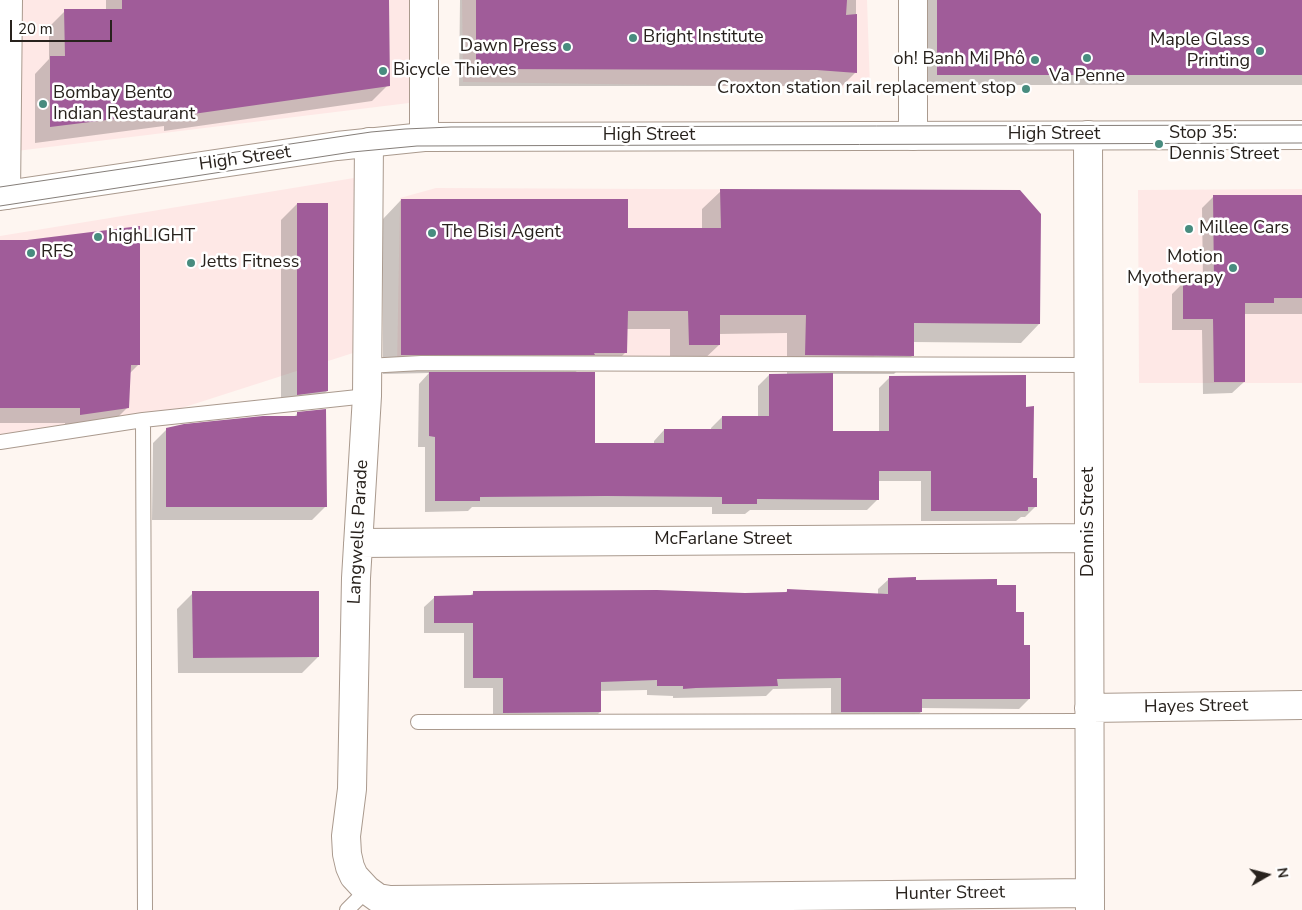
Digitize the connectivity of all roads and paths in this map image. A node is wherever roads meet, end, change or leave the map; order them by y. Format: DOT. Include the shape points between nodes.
graph roads {
  1 [pos="8,0"];
  2 [pos="424,0"];
  3 [pos="913,0"];
  4 [pos="1302,134"];
  5 [pos="1088,135"];
  6 [pos="913,136"];
  7 [pos="424,137"];
  8 [pos="369,142"];
  9 [pos="3,195"];
  10 [pos="1088,365"];
  11 [pos="367,366"];
  12 [pos="367,396"];
  13 [pos="143,420"];
  14 [pos="0,442"];
  15 [pos="1089,538"];
  16 [pos="358,543"];
  17 [pos="1302,705"];
  18 [pos="1089,715"];
  19 [pos="418,722"];
  20 [pos="378,895"];
  21 [pos="1090,901"];
  22 [pos="145,910"];
  23 [pos="348,910"];
  1 -- 9 [label="street"];
  2 -- 7 [label="street"];
  3 -- 6 [label="street"];
  4 -- 5 [label="street, High Street"];
  5 -- 6 [label="street, High Street"];
  5 -- 10 [label="street, Dennis Street"];
  6 -- 7 [label="street, High Street"];
  7 -- 8 [label="street, High Street"];
  8 -- 9 [label="street, High Street"];
  8 -- 11 [label="street, Langwells Parade"];
  10 -- 11 [label="lane" via="421,363"];
  10 -- 15 [label="street, Dennis Street"];
  11 -- 12 [label="street, Langwells Parade"];
  12 -- 13 [label="lane"];
  12 -- 16 [label="street, Langwells Parade"];
  13 -- 14 [label="lane"];
  13 -- 22 [label="lane"];
  15 -- 16 [label="street, McFarlane Street"];
  15 -- 18 [label="street, Dennis Street"];
  16 -- 20 [label="street, Langwells Parade" via="352,789 346,836 354,876"];
  17 -- 18 [label="street, Hayes Street"];
  18 -- 19 [label="lane"];
  18 -- 21 [label="street, Dennis Street"];
  20 -- 21 [label="street, Hunter Street"];
  20 -- 23 [label="lane"];
}
